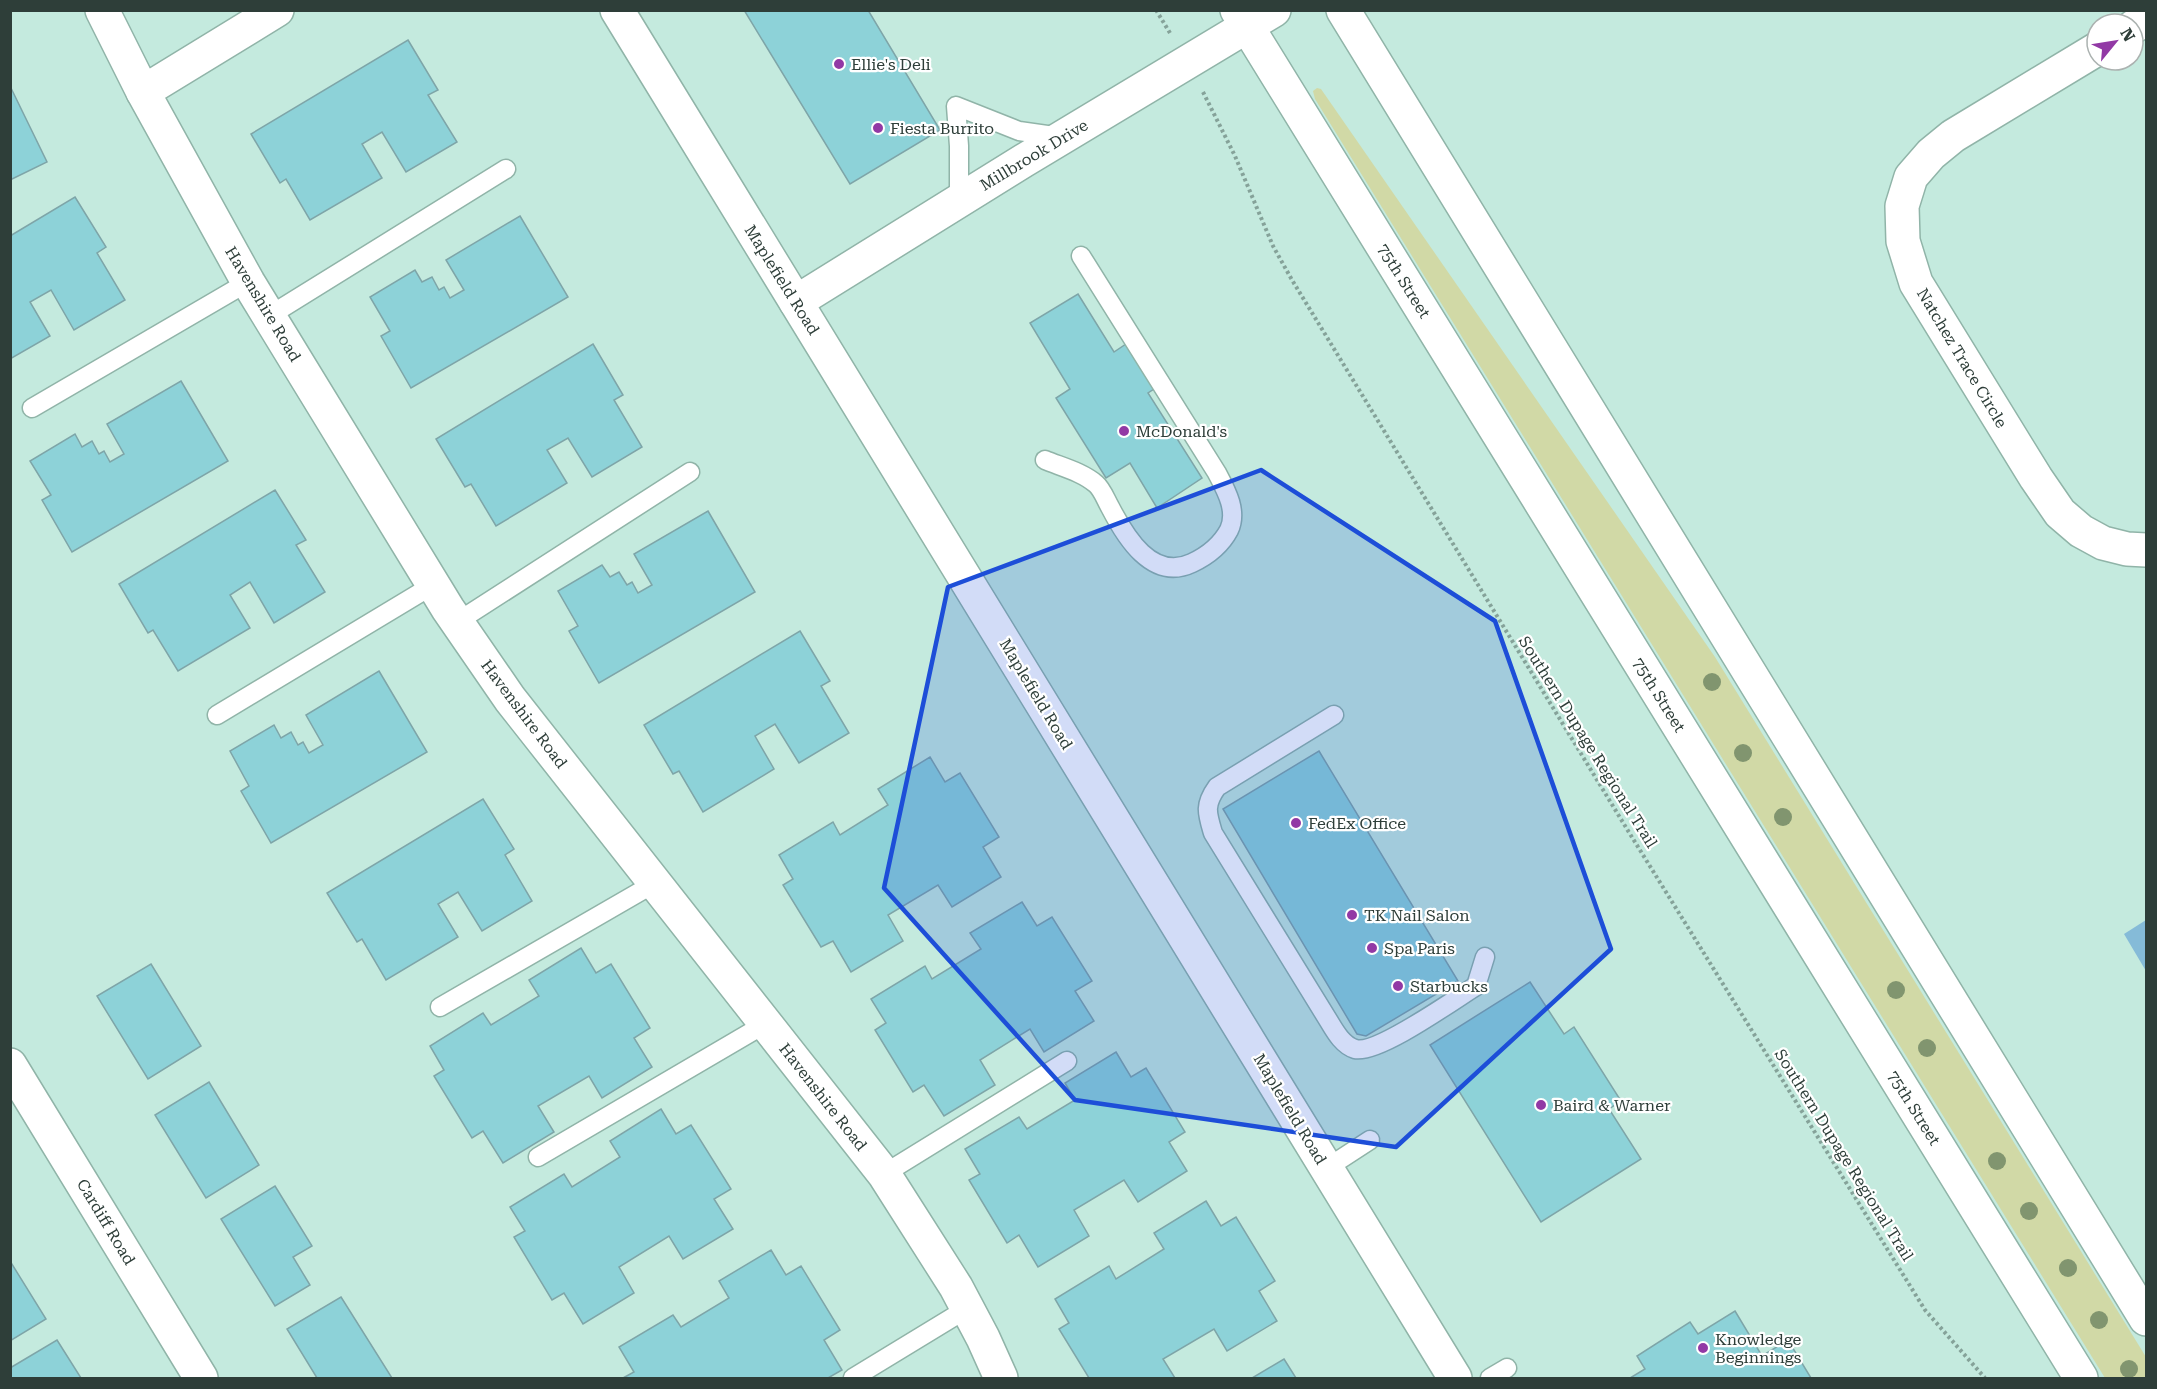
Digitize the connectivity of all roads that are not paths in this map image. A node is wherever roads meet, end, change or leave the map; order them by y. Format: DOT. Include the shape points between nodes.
graph roads {
  1 [pos="102,10"];
  2 [pos="277,10"];
  3 [pos="617,10"];
  4 [pos="1343,10"];
  5 [pos="1253,16"];
  6 [pos="2085,56"];
  7 [pos="143,92"];
  8 [pos="1063,137"];
  9 [pos="506,169"];
  10 [pos="959,201"];
  11 [pos="1081,256"];
  12 [pos="248,282"];
  13 [pos="796,302"];
  14 [pos="269,316"];
  15 [pos="32,408"];
  16 [pos="1045,460"];
  17 [pos="690,472"];
  18 [pos="2146,550"];
  19 [pos="433,585"];
  20 [pos="457,622"];
  21 [pos="217,715"];
  22 [pos="1334,715"];
  23 [pos="655,883"];
  24 [pos="1485,957"];
  25 [pos="440,1006"];
  26 [pos="765,1024"];
  27 [pos="1066,1061"];
  28 [pos="10,1065"];
  29 [pos="1370,1140"];
  30 [pos="538,1157"];
  31 [pos="1327,1168"];
  32 [pos="884,1174"];
  33 [pos="968,1308"];
  34 [pos="2146,1319"];
  35 [pos="1507,1368"];
  36 [pos="201,1378"];
  37 [pos="853,1378"];
  38 [pos="1001,1378"];
  39 [pos="1455,1378"];
  40 [pos="1490,1378"];
  41 [pos="2081,1378"];
  1 -- 7 [label="street, Havenshire Road"];
  2 -- 7 [label="street"];
  3 -- 13 [label="street, Maplefield Road"];
  4 -- 34 [label="street"];
  5 -- 8 [label="street, Millbrook Drive"];
  5 -- 41 [label="street, 75th Street"];
  6 -- 18 [label="street, Natchez Trace Circle" via="1953,136 1931,154 1911,177 1902,206 1903,241 1917,283 2060,513 2103,543"];
  7 -- 12 [label="street, Havenshire Road"];
  8 -- 10 [label="street, Millbrook Drive"];
  8 -- 10 [label="lane" via="1019,131 956,106"];
  9 -- 14 [label="lane"];
  10 -- 13 [label="street, Millbrook Drive"];
  11 -- 16 [label="lane" via="1217,473 1231,506 1232,522 1225,538 1212,551 1182,567 1166,567 1146,558 1122,531 1098,484"];
  12 -- 14 [label="street, Havenshire Road"];
  12 -- 15 [label="lane"];
  13 -- 31 [label="street, Maplefield Road"];
  14 -- 19 [label="street, Havenshire Road"];
  17 -- 20 [label="lane"];
  19 -- 20 [label="street, Havenshire Road"];
  19 -- 21 [label="lane"];
  20 -- 23 [label="street, Havenshire Road" via="510,699"];
  22 -- 24 [label="lane" via="1217,788 1209,799 1207,814 1213,833 1329,1023 1341,1040 1355,1049 1388,1041 1476,986"];
  23 -- 25 [label="lane"];
  23 -- 26 [label="street, Havenshire Road"];
  26 -- 30 [label="lane"];
  26 -- 32 [label="street, Havenshire Road"];
  27 -- 32 [label="lane"];
  28 -- 36 [label="street, Cardiff Road"];
  29 -- 31 [label="lane"];
  31 -- 39 [label="street, Maplefield Road"];
  32 -- 33 [label="street, Havenshire Road"];
  33 -- 37 [label="lane"];
  33 -- 38 [label="street, Havenshire Road"];
  35 -- 40 [label="lane"];
}
